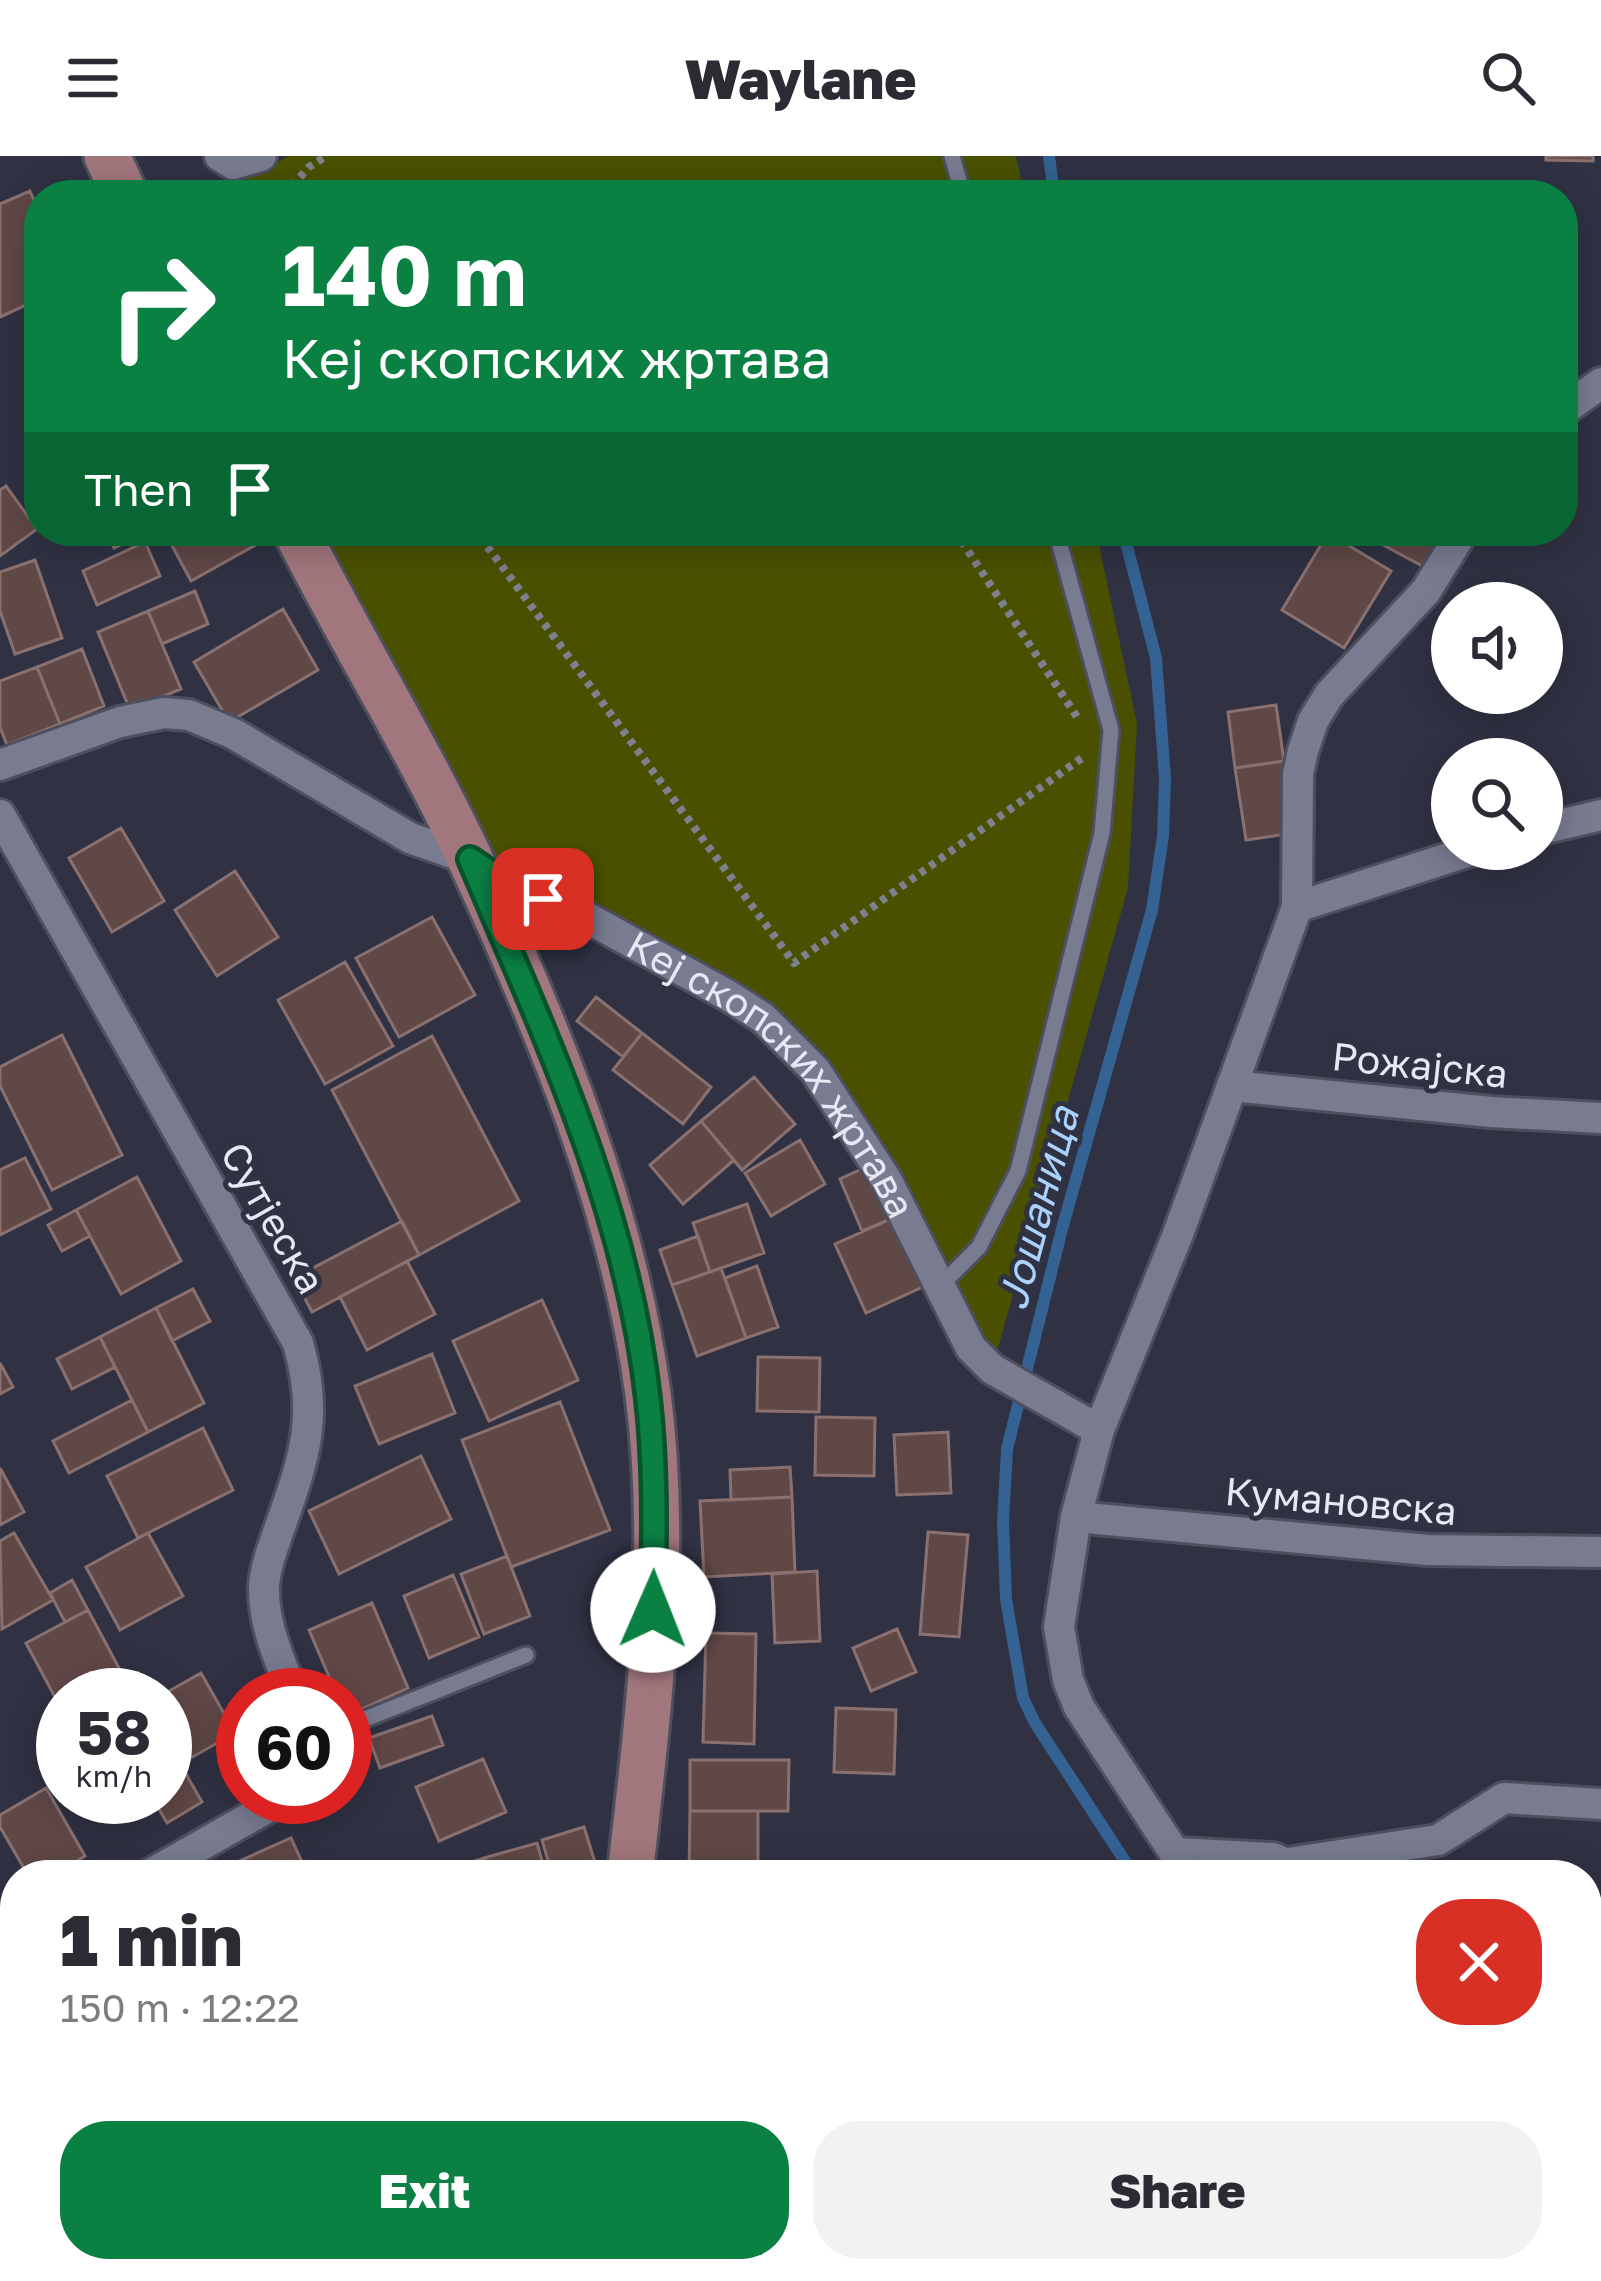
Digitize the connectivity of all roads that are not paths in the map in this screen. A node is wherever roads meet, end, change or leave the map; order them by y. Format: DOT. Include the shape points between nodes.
graph roads {
  1 [pos="220,156"];
  2 [pos="261,156"];
  3 [pos="304,546"];
  4 [pos="1060,546"];
  5 [pos="1454,546"];
  6 [pos="0,765"];
  7 [pos="0,815"];
  8 [pos="1601,815"];
  9 [pos="1563,824"];
  10 [pos="470,859"];
  11 [pos="1431,864"];
  12 [pos="1297,907"];
  13 [pos="1232,1086"];
  14 [pos="1601,1118"];
  15 [pos="939,1286"];
  16 [pos="1099,1430"];
  17 [pos="1076,1517"];
  18 [pos="1601,1552"];
  19 [pos="526,1655"];
  20 [pos="282,1668"];
  21 [pos="372,1716"];
  22 [pos="1601,1804"];
  23 [pos="239,1824"];
  24 [pos="175,1860"];
  25 [pos="632,1860"];
  26 [pos="1180,1860"];
  27 [pos="1243,1860"];
  28 [pos="1278,1860"];
  29 [pos="1341,1860"];
  1 -- 2 [label="street" via="232,164"];
  3 -- 10 [label="main road, Кеј скопских жртава"];
  4 -- 15 [label="lane" via="1112,730 1102,833 1018,1171 979,1247"];
  5 -- 12 [label="street" via="1426,591 1313,721 1298,773"];
  6 -- 10 [label="street" via="120,722 189,715 410,838"];
  7 -- 20 [label="street, Сутјеска" via="298,1343 307,1375 306,1451 264,1585"];
  8 -- 9 [label="street"];
  10 -- 15 [label="street, Кеј скопских жртава" via="518,891 658,954 763,1018 815,1070 855,1130"];
  10 -- 25 [label="main road, Кеј скопских жртава" via="599,1175 648,1395 653,1610"];
  11 -- 12 [label="street"];
  12 -- 13 [label="street"];
  13 -- 14 [label="street, Рожајска"];
  13 -- 16 [label="street"];
  15 -- 16 [label="street, Кеј скопских жртава" via="971,1348 992,1369"];
  16 -- 17 [label="street"];
  17 -- 18 [label="street, Кумановска" via="1428,1550"];
  17 -- 26 [label="street" via="1060,1602 1062,1653 1079,1707"];
  19 -- 21 [label="lane"];
  22 -- 29 [label="street" via="1504,1798 1438,1840"];
  23 -- 24 [label="street"];
  27 -- 28 [label="street"];
}
